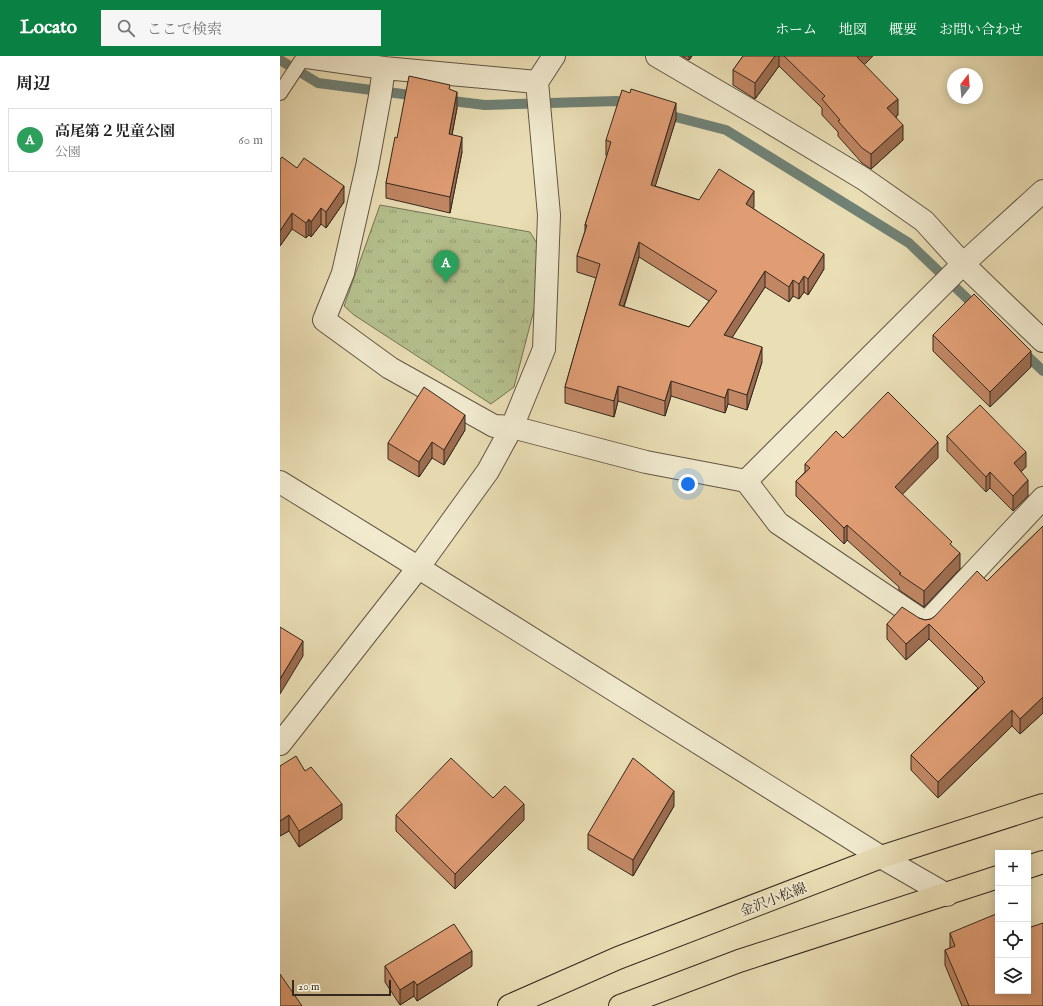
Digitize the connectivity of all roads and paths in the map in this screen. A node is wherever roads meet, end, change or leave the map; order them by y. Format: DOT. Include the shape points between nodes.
graph roads {
  1 [pos="307,56"];
  2 [pos="554,56"];
  3 [pos="657,56"];
  4 [pos="384,68"];
  5 [pos="537,82"];
  6 [pos="280,93"];
  7 [pos="1043,191"];
  8 [pos="963,264"];
  9 [pos="1043,341"];
  10 [pos="512,427"];
  11 [pos="746,481"];
  12 [pos="280,482"];
  13 [pos="1043,498"];
  14 [pos="418,568"];
  15 [pos="280,744"];
  16 [pos="1043,805"];
  17 [pos="881,857"];
  18 [pos="1043,862"];
  19 [pos="1031,866"];
  20 [pos="995,879"];
  21 [pos="947,895"];
  22 [pos="509,1006"];
  23 [pos="620,1006"];
  1 -- 4 [label="street"];
  1 -- 6 [label="lane" via="303,58"];
  2 -- 5 [label="street"];
  3 -- 8 [label="street" via="864,179 924,221"];
  4 -- 5 [label="street"];
  4 -- 10 [label="street" via="367,167 343,272 324,320 390,368 494,426"];
  5 -- 10 [label="street" via="549,215 544,348"];
  7 -- 8 [label="street"];
  8 -- 9 [label="street"];
  8 -- 11 [label="street"];
  10 -- 11 [label="street" via="646,462"];
  10 -- 14 [label="street" via="488,471"];
  11 -- 13 [label="street" via="778,522 926,623"];
  12 -- 14 [label="street"];
  14 -- 15 [label="street"];
  14 -- 17 [label="street"];
  16 -- 17 [label="main road, 金沢小松線"];
  17 -- 21 [label="street"];
  17 -- 22 [label="main road, 金沢小松線" via="618,958"];
  18 -- 19 [label="main road"];
  20 -- 21 [label="main road"];
  21 -- 23 [label="main road" via="739,961"];
}
